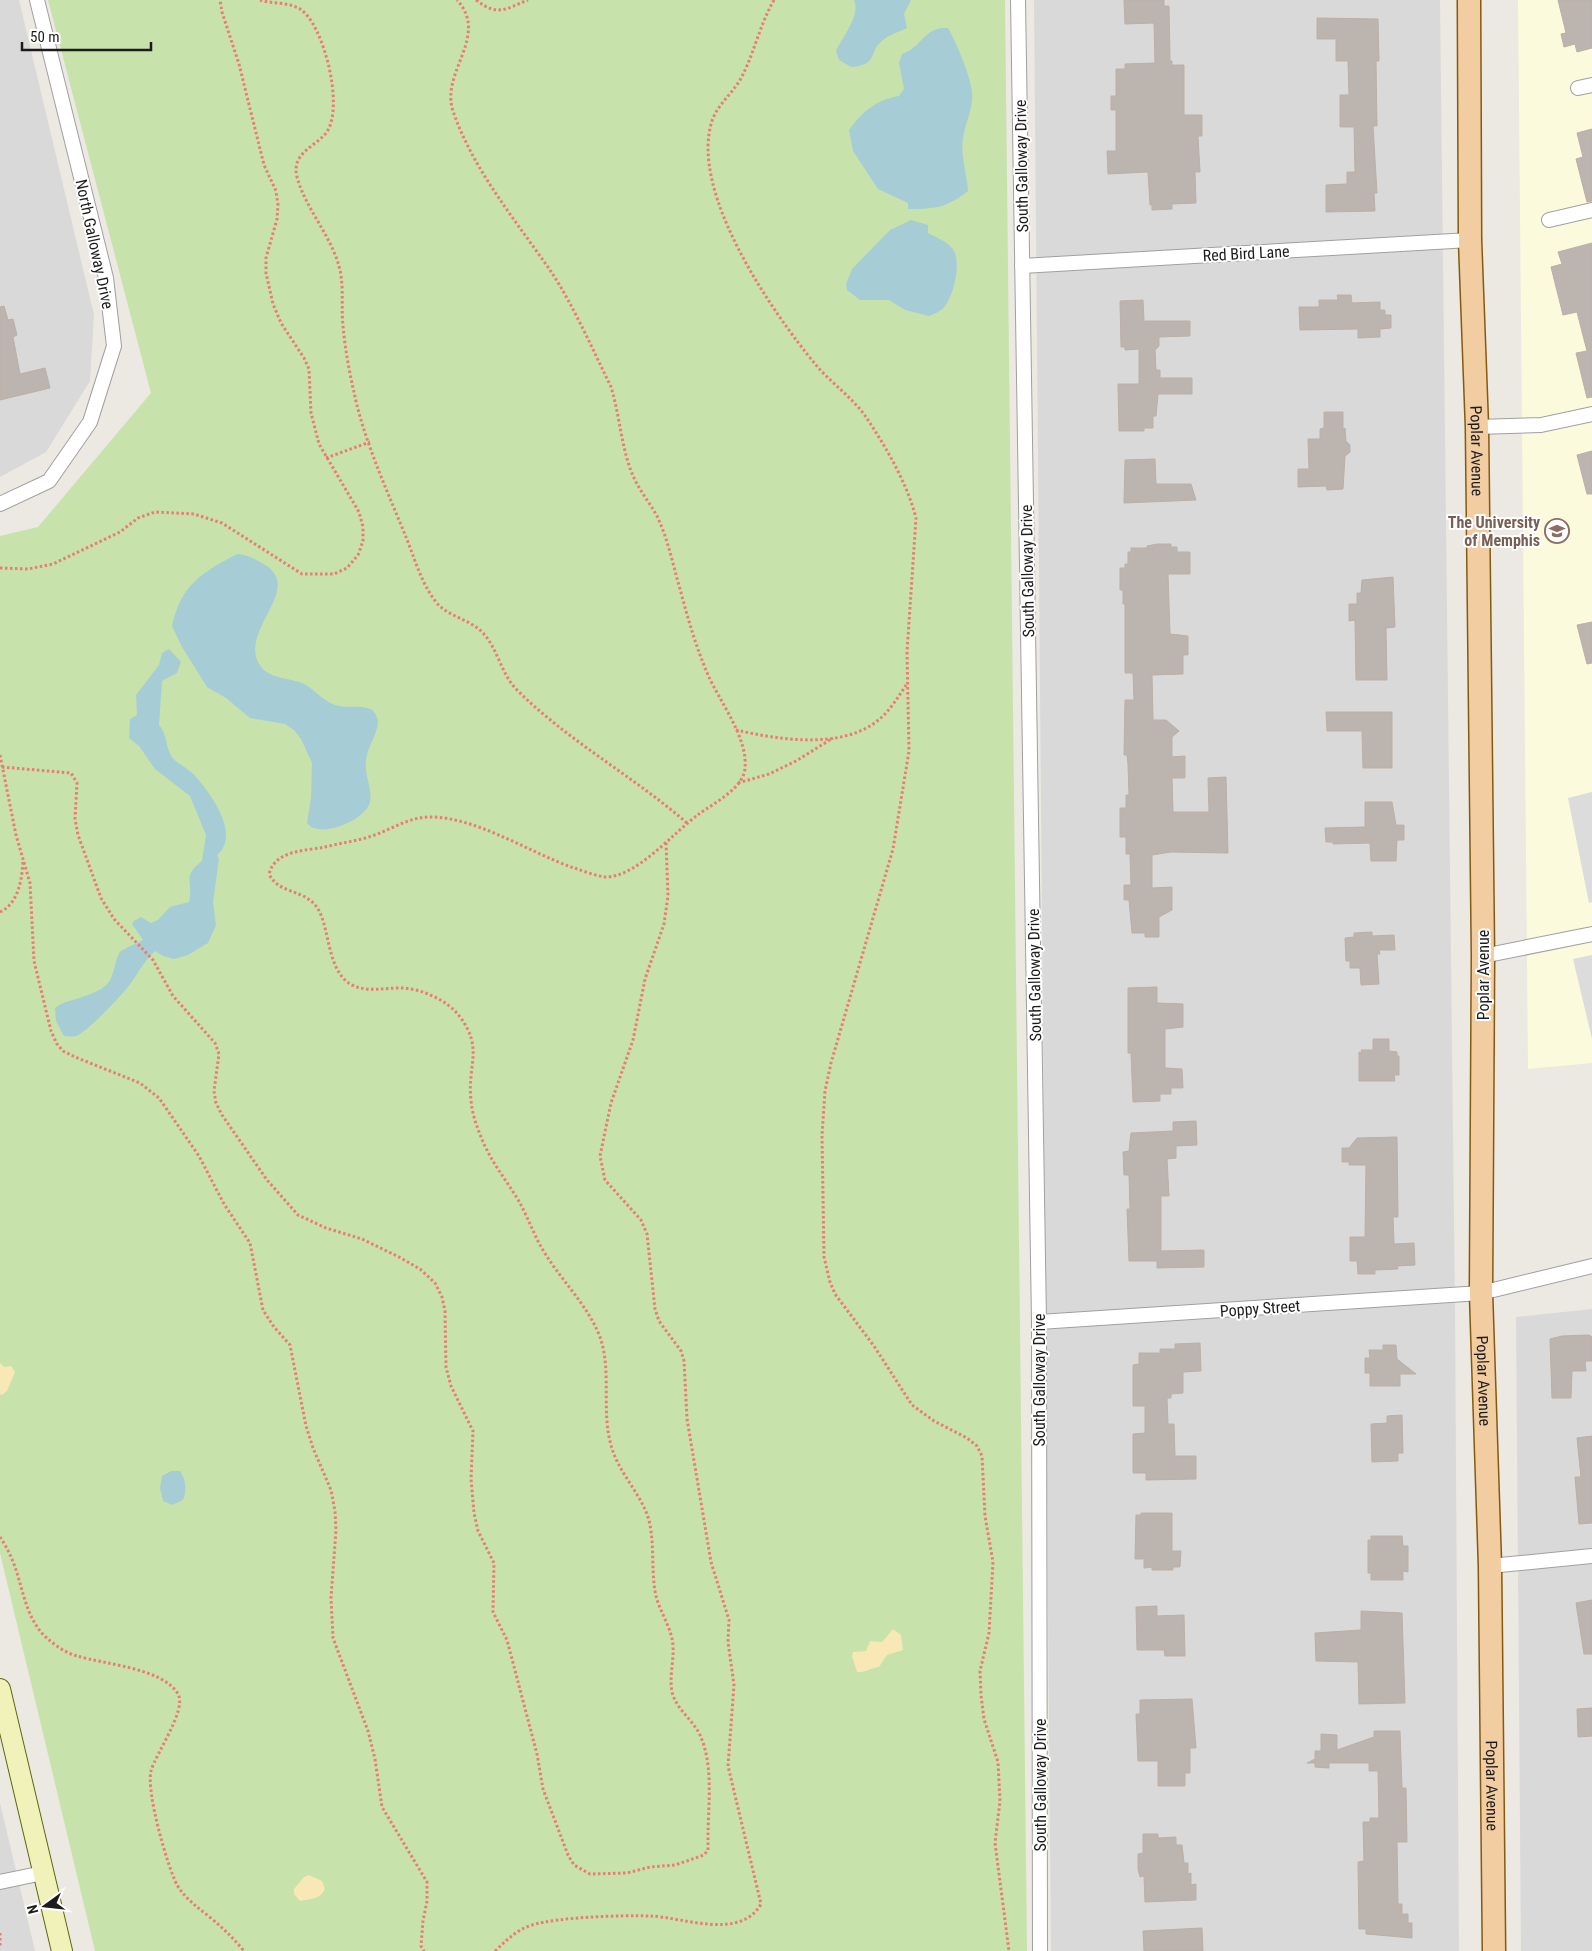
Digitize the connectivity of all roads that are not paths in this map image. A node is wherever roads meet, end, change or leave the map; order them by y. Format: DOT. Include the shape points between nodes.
graph roads {
  1 [pos="37,0"];
  2 [pos="1018,0"];
  3 [pos="1468,0"];
  4 [pos="1592,84"];
  5 [pos="1578,88"];
  6 [pos="1592,210"];
  7 [pos="1549,220"];
  8 [pos="1470,240"];
  9 [pos="1022,266"];
  10 [pos="1592,414"];
  11 [pos="1477,427"];
  12 [pos="0,504"];
  13 [pos="1592,934"];
  14 [pos="1483,956"];
  15 [pos="1592,1266"];
  16 [pos="1481,1294"];
  17 [pos="1039,1322"];
  18 [pos="1592,1556"];
  19 [pos="1490,1566"];
  20 [pos="0,1689"];
  21 [pos="43,1873"];
  22 [pos="0,1882"];
  23 [pos="62,1951"];
  24 [pos="1040,1951"];
  25 [pos="1494,1951"];
  1 -- 12 [label="street, North Galloway Drive" via="106,278 114,346 90,422 49,482"];
  2 -- 9 [label="street, South Galloway Drive"];
  3 -- 8 [label="main road, Poplar Avenue"];
  4 -- 5 [label="street"];
  6 -- 7 [label="street"];
  8 -- 9 [label="street, Red Bird Lane"];
  8 -- 11 [label="main road, Poplar Avenue"];
  9 -- 17 [label="street, South Galloway Drive"];
  10 -- 11 [label="street" via="1541,425"];
  11 -- 14 [label="main road, Poplar Avenue"];
  13 -- 14 [label="street"];
  14 -- 16 [label="main road, Poplar Avenue"];
  15 -- 16 [label="street, Poppy Street"];
  16 -- 17 [label="street, Poppy Street"];
  16 -- 19 [label="main road, Poplar Avenue"];
  17 -- 24 [label="street, South Galloway Drive"];
  18 -- 19 [label="street"];
  19 -- 25 [label="main road, Poplar Avenue"];
  20 -- 21 [label="main road"];
  21 -- 22 [label="street"];
  21 -- 23 [label="main road"];
}
